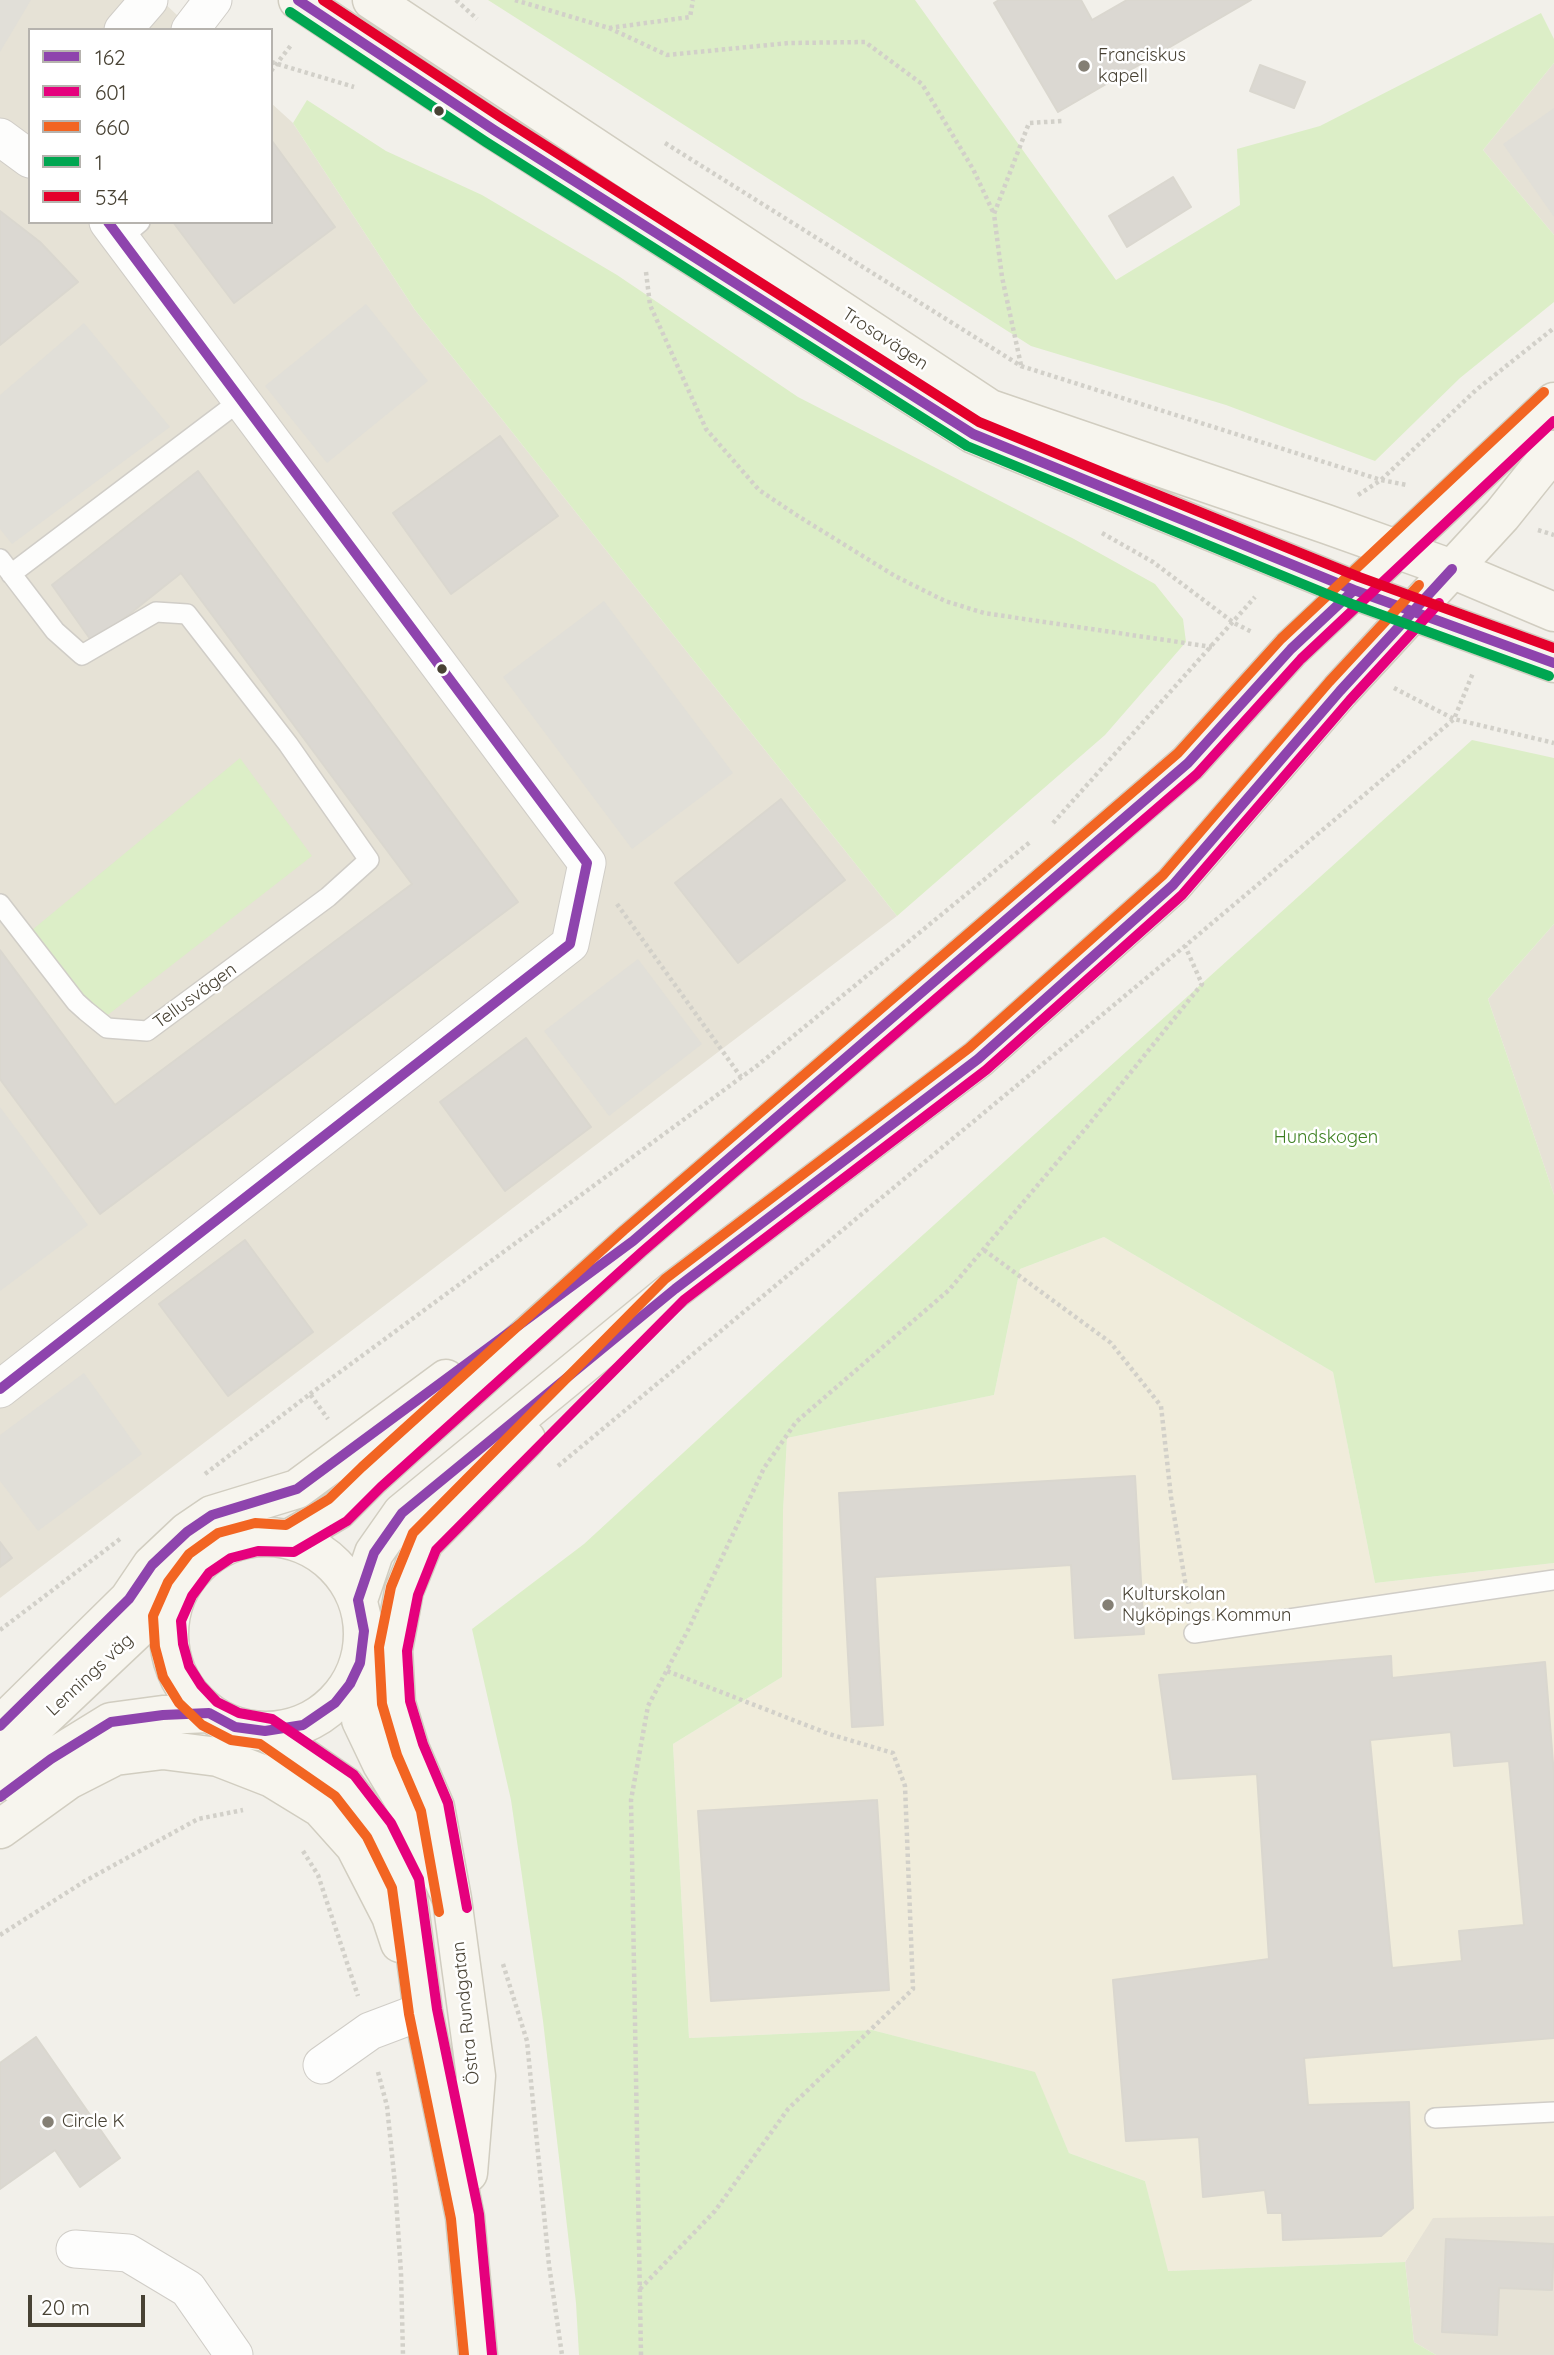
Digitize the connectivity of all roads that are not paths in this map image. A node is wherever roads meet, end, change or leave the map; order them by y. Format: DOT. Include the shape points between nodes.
graph roads {
  1 [pos="149,0"];
  2 [pos="213,0"];
  3 [pos="298,0"];
  4 [pos="372,0"];
  5 [pos="125,28"];
  6 [pos="192,28"];
  7 [pos="122,228"];
  8 [pos="241,400"];
  9 [pos="1554,402"];
  10 [pos="1554,450"];
  11 [pos="1395,550"];
  12 [pos="6,566"];
  13 [pos="1452,569"];
  14 [pos="1354,590"];
  15 [pos="1413,611"];
  16 [pos="1554,612"];
  17 [pos="1554,663"];
  18 [pos="0,904"];
  19 [pos="634,1241"];
  20 [pos="675,1289"];
  21 [pos="0,1389"];
  22 [pos="289,1539"];
  23 [pos="1554,1580"];
  24 [pos="180,1589"];
  25 [pos="358,1600"];
  26 [pos="1194,1633"];
  27 [pos="360,1663"];
  28 [pos="209,1713"];
  29 [pos="0,1726"];
  30 [pos="265,1731"];
  31 [pos="0,1759"];
  32 [pos="0,1797"];
  33 [pos="0,1829"];
  34 [pos="452,1899"];
  35 [pos="423,2011"];
  36 [pos="322,2065"];
  37 [pos="1554,2112"];
  38 [pos="1435,2118"];
  39 [pos="465,2217"];
  40 [pos="75,2249"];
  41 [pos="234,2355"];
  42 [pos="478,2355"];
  1 -- 5 [label="street"];
  2 -- 6 [label="street"];
  3 -- 14 [label="main road, Trosavägen" via="972,434"];
  4 -- 11 [label="main road, Trosavägen" via="990,409"];
  7 -- 8 [label="street"];
  8 -- 12 [label="lane"];
  8 -- 21 [label="street" via="587,863 570,944"];
  9 -- 11 [label="main road, Lennings väg"];
  10 -- 13 [label="main road"];
  11 -- 13 [label="main road, Trosavägen"];
  11 -- 14 [label="main road, Lennings väg"];
  12 -- 18 [label="lane, Tellusvägen" via="55,631 82,655 156,612 187,614 288,744 369,860 328,897 147,1031 107,1028 86,1011"];
  13 -- 15 [label="main road"];
  13 -- 16 [label="main road, Trosavägen"];
  14 -- 15 [label="main road, Trosavägen"];
  14 -- 19 [label="main road, Lennings väg" via="1292,649 1188,763"];
  15 -- 17 [label="main road, Trosavägen"];
  15 -- 20 [label="main road" via="1173,885 978,1059"];
  19 -- 22 [label="main road, Lennings väg" via="338,1510"];
  19 -- 29 [label="main road, Lennings väg" via="297,1489 212,1515 187,1532 152,1565 129,1599"];
  20 -- 25 [label="main road" via="402,1513 374,1553"];
  20 -- 34 [label="main road" via="424,1542 404,1591 393,1650 396,1703 435,1807"];
  22 -- 24 [label="main road" via="257,1537 225,1545 199,1563"];
  22 -- 25 [label="main road" via="318,1551 342,1573"];
  23 -- 26 [label="lane"];
  24 -- 28 [label="main road" via="167,1619 169,1646 176,1672"];
  24 -- 31 [label="main road, Lennings väg"];
  25 -- 27 [label="main road" via="364,1631"];
  27 -- 30 [label="main road" via="335,1703 303,1725"];
  27 -- 34 [label="main road, Östra Rundgatan" via="361,1720 417,1822"];
  28 -- 30 [label="main road" via="235,1727"];
  28 -- 32 [label="main road" via="111,1722"];
  30 -- 35 [label="main road, Östra Rundgatan" via="345,1786 379,1830 407,1884"];
  33 -- 35 [label="main road" via="68,1780 115,1756 163,1750 218,1757 272,1777 321,1808 355,1846 391,1916"];
  34 -- 39 [label="main road, Östra Rundgatan" via="476,2076"];
  35 -- 36 [label="street" via="370,2031"];
  35 -- 39 [label="main road, Östra Rundgatan"];
  37 -- 38 [label="lane"];
  39 -- 42 [label="main road, Östra Rundgatan"];
  40 -- 41 [label="street" via="128,2253 188,2289"];
}
